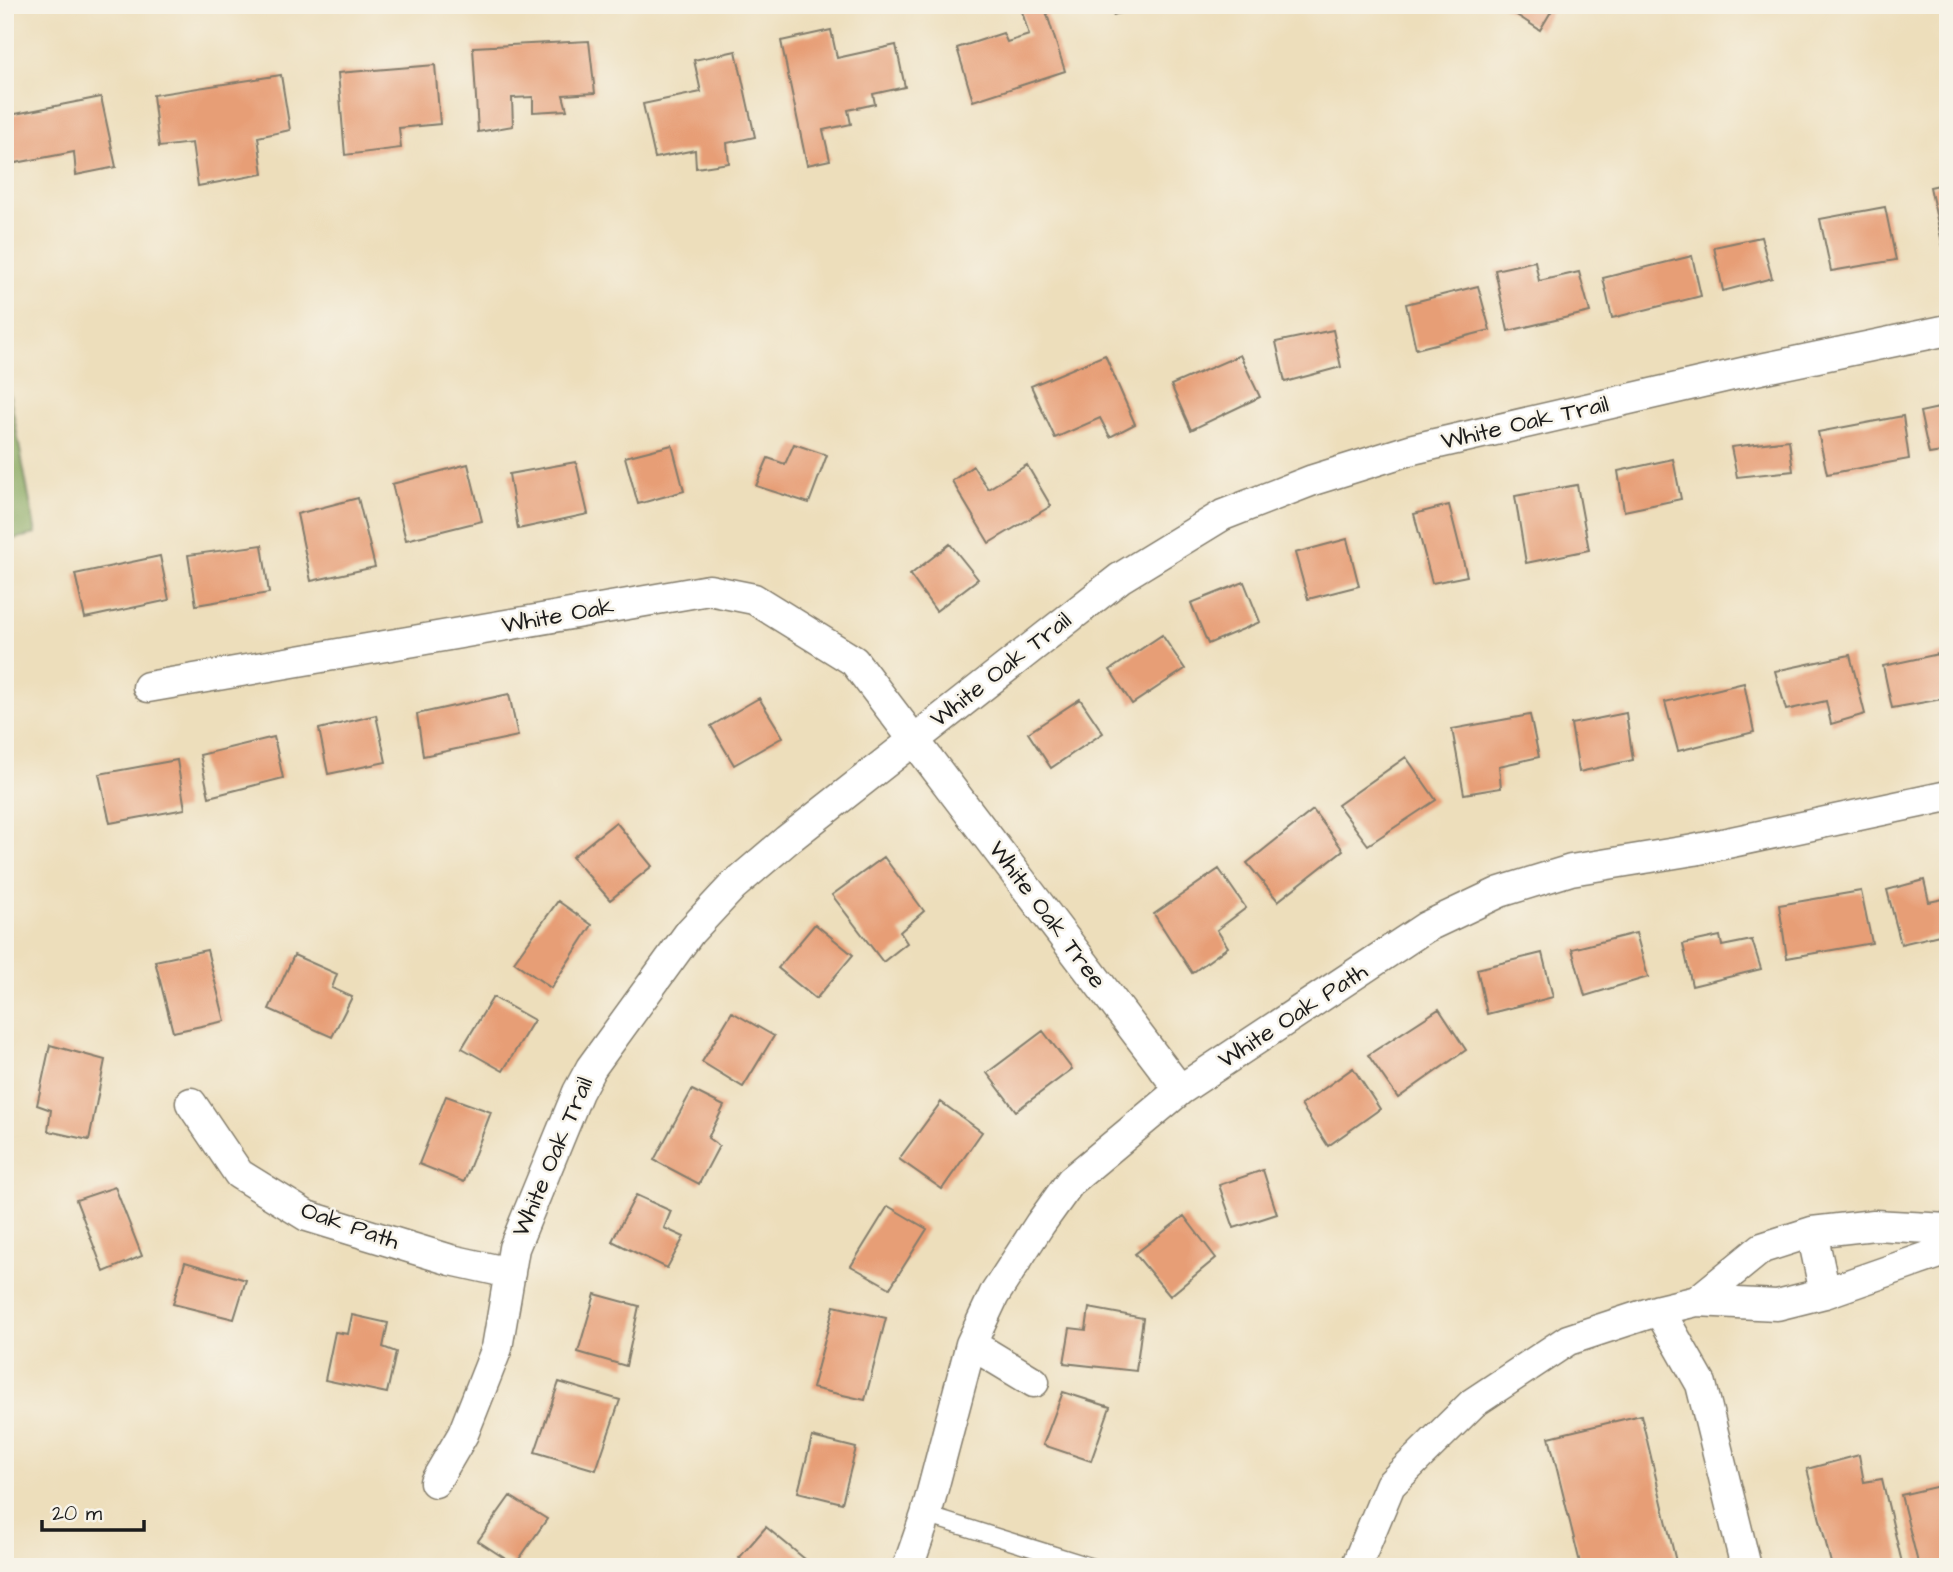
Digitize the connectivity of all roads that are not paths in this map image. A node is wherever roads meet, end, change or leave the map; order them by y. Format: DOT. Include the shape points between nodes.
graph roads {
  1 [pos="1948,330"];
  2 [pos="148,687"];
  3 [pos="914,739"];
  4 [pos="1948,796"];
  5 [pos="1180,1090"];
  6 [pos="191,1103"];
  7 [pos="1948,1230"];
  8 [pos="1812,1232"];
  9 [pos="1948,1250"];
  10 [pos="510,1273"];
  11 [pos="1825,1293"];
  12 [pos="1697,1301"];
  13 [pos="1659,1310"];
  14 [pos="971,1344"];
  15 [pos="1034,1382"];
  16 [pos="435,1482"];
  17 [pos="926,1515"];
  18 [pos="908,1567"];
  19 [pos="1093,1567"];
  20 [pos="1356,1567"];
  21 [pos="1746,1567"];
  1 -- 3 [label="street, White Oak Trail" via="1413,449 1312,480 1223,515 1120,578"];
  2 -- 3 [label="street, White Oak" via="709,590 754,599 854,661"];
  3 -- 5 [label="street, White Oak Tree"];
  3 -- 10 [label="street, White Oak Trail" via="733,886 690,932 591,1068 514,1248"];
  4 -- 5 [label="street, White Oak Path" via="1694,850 1571,870 1500,892 1426,927"];
  5 -- 14 [label="street, White Oak Path" via="1072,1181 994,1295"];
  6 -- 10 [label="street, Oak Path" via="239,1174 307,1216"];
  7 -- 8 [label="street" via="1874,1226"];
  8 -- 11 [label="street"];
  8 -- 12 [label="street" via="1762,1248"];
  9 -- 11 [label="street"];
  10 -- 16 [label="street, White Oak Trail" via="497,1348 463,1434"];
  11 -- 12 [label="street" via="1777,1305"];
  12 -- 13 [label="street"];
  13 -- 20 [label="street" via="1569,1340 1473,1403 1390,1485"];
  13 -- 21 [label="street" via="1701,1384"];
  14 -- 15 [label="street"];
  14 -- 17 [label="street, White Oak Path"];
  17 -- 18 [label="street, White Oak Path"];
  17 -- 19 [label="lane"];
}
